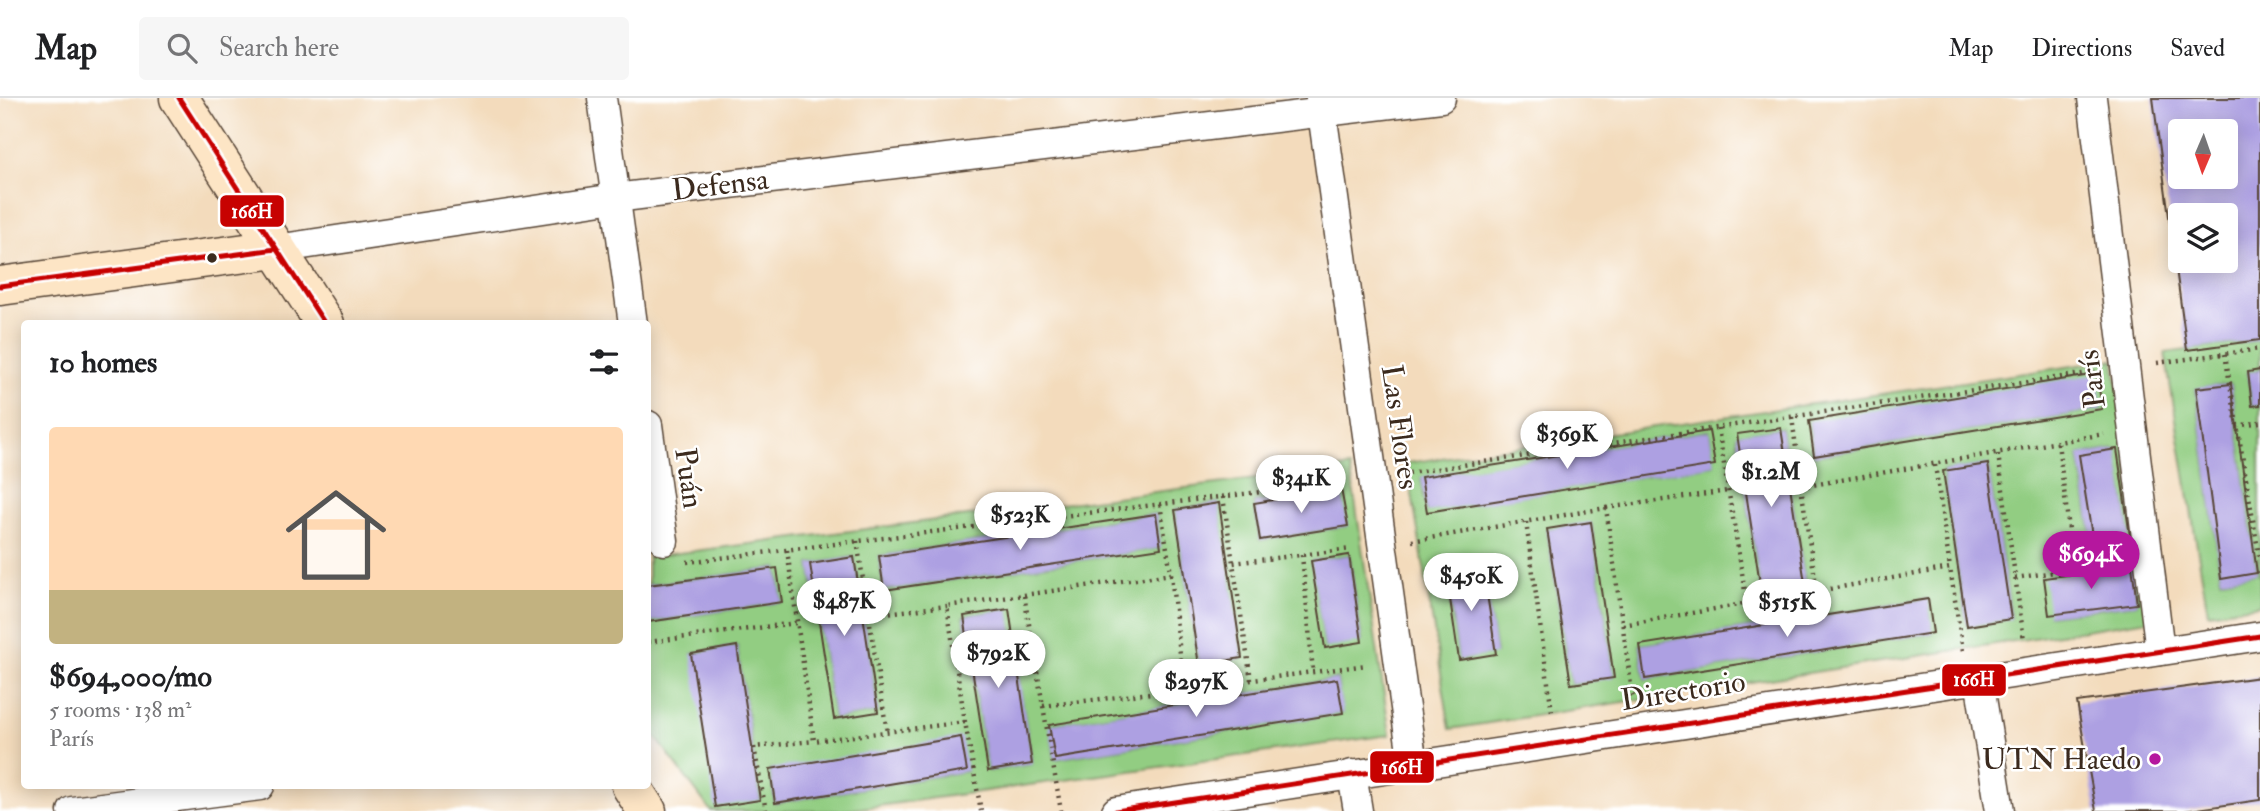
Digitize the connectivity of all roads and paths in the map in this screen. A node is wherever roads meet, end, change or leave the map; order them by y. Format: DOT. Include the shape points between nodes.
graph roads {
  1 [pos="179,98"];
  2 [pos="602,98"];
  3 [pos="1441,98"];
  4 [pos="2092,98"];
  5 [pos="1321,105"];
  6 [pos="615,198"];
  7 [pos="276,249"];
  8 [pos="0,286"];
  9 [pos="322,320"];
  10 [pos="632,320"];
  11 [pos="2260,349"];
  12 [pos="2225,354"];
  13 [pos="2124,368"];
  14 [pos="1792,417"];
  15 [pos="2260,422"];
  16 [pos="2237,426"];
  17 [pos="1718,428"];
  18 [pos="2132,429"];
  19 [pos="2058,443"];
  20 [pos="651,447"];
  21 [pos="1998,454"];
  22 [pos="1935,465"];
  23 [pos="1373,478"];
  24 [pos="1801,487"];
  25 [pos="1728,491"];
  26 [pos="1223,497"];
  27 [pos="1160,504"];
  28 [pos="1606,508"];
  29 [pos="1526,522"];
  30 [pos="664,541"];
  31 [pos="857,541"];
  32 [pos="1383,545"];
  33 [pos="787,550"];
  34 [pos="1302,555"];
  35 [pos="2260,557"];
  36 [pos="2148,558"];
  37 [pos="683,562"];
  38 [pos="1233,563"];
  39 [pos="1950,568"];
  40 [pos="2074,569"];
  41 [pos="1171,574"];
  42 [pos="2015,578"];
  43 [pos="1817,591"];
  44 [pos="1024,595"];
  45 [pos="1747,603"];
  46 [pos="947,606"];
  47 [pos="869,615"];
  48 [pos="796,623"];
  49 [pos="1623,625"];
  50 [pos="2260,636"];
  51 [pos="651,642"];
  52 [pos="2160,651"];
  53 [pos="1398,661"];
  54 [pos="2028,671"];
  55 [pos="1313,672"];
  56 [pos="1251,680"];
  57 [pos="1973,680"];
  58 [pos="1184,689"];
  59 [pos="1043,706"];
  60 [pos="965,722"];
  61 [pos="1638,731"];
  62 [pos="887,732"];
  63 [pos="814,741"];
  64 [pos="1556,744"];
  65 [pos="1413,765"];
  66 [pos="1352,774"];
  67 [pos="237,789"];
  68 [pos="633,789"];
  69 [pos="72,811"];
  70 [pos="647,811"];
  71 [pos="766,811"];
  72 [pos="981,811"];
  73 [pos="1061,811"];
  74 [pos="1116,811"];
  75 [pos="1358,811"];
  76 [pos="2000,811"];
  1 -- 7 [label="street"];
  2 -- 6 [label="street"];
  3 -- 5 [label="street, Defensa"];
  4 -- 13 [label="street, París"];
  5 -- 6 [label="street, Defensa"];
  5 -- 23 [label="street, Las Flores"];
  6 -- 7 [label="street, Defensa"];
  6 -- 10 [label="street"];
  7 -- 8 [label="street, Defensa"];
  7 -- 9 [label="street"];
  11 -- 12 [label="path"];
  12 -- 13 [label="path"];
  12 -- 16 [label="path"];
  13 -- 14 [label="path"];
  13 -- 18 [label="street, París"];
  14 -- 17 [label="path"];
  14 -- 24 [label="path"];
  15 -- 16 [label="path"];
  16 -- 35 [label="path"];
  17 -- 23 [label="path"];
  17 -- 25 [label="path"];
  18 -- 19 [label="path"];
  18 -- 36 [label="street, París"];
  19 -- 21 [label="path"];
  19 -- 40 [label="path"];
  20 -- 30 [label="street, Puán"];
  21 -- 22 [label="path"];
  21 -- 42 [label="path"];
  22 -- 24 [label="path"];
  22 -- 39 [label="path"];
  23 -- 26 [label="path"];
  23 -- 32 [label="street, Las Flores"];
  24 -- 43 [label="path"];
  25 -- 28 [label="path"];
  25 -- 45 [label="path"];
  26 -- 27 [label="path"];
  26 -- 38 [label="path"];
  27 -- 31 [label="path"];
  27 -- 41 [label="path"];
  28 -- 29 [label="path"];
  28 -- 49 [label="path"];
  29 -- 32 [label="path"];
  29 -- 64 [label="path"];
  31 -- 33 [label="path"];
  31 -- 47 [label="path"];
  32 -- 34 [label="path"];
  32 -- 53 [label="street, Las Flores"];
  33 -- 37 [label="path"];
  33 -- 48 [label="path"];
  34 -- 38 [label="path"];
  34 -- 55 [label="path"];
  36 -- 40 [label="path"];
  36 -- 52 [label="street, París"];
  38 -- 56 [label="path"];
  39 -- 43 [label="path"];
  39 -- 57 [label="path"];
  40 -- 42 [label="path"];
  41 -- 44 [label="path"];
  41 -- 58 [label="path"];
  42 -- 54 [label="path"];
  43 -- 45 [label="path"];
  44 -- 46 [label="path"];
  44 -- 59 [label="path"];
  45 -- 49 [label="path"];
  46 -- 47 [label="path"];
  46 -- 60 [label="path"];
  47 -- 62 [label="path"];
  48 -- 51 [label="path"];
  48 -- 63 [label="path"];
  49 -- 61 [label="path"];
  50 -- 52 [label="street, Directorio"];
  52 -- 54 [label="street, Directorio"];
  53 -- 55 [label="path"];
  53 -- 65 [label="street, Las Flores"];
  54 -- 57 [label="street, Directorio"];
  55 -- 56 [label="path"];
  56 -- 58 [label="path"];
  57 -- 61 [label="street, Directorio"];
  57 -- 76 [label="street"];
  58 -- 59 [label="path"];
  59 -- 73 [label="path"];
  60 -- 62 [label="path"];
  60 -- 72 [label="path"];
  61 -- 64 [label="street, Directorio"];
  62 -- 63 [label="path"];
  63 -- 71 [label="path" via="754,747"];
  64 -- 65 [label="street, Directorio"];
  65 -- 66 [label="street, Directorio"];
  66 -- 74 [label="street, Directorio"];
  66 -- 75 [label="street"];
  67 -- 69 [label="street"];
  68 -- 70 [label="street"];
}
